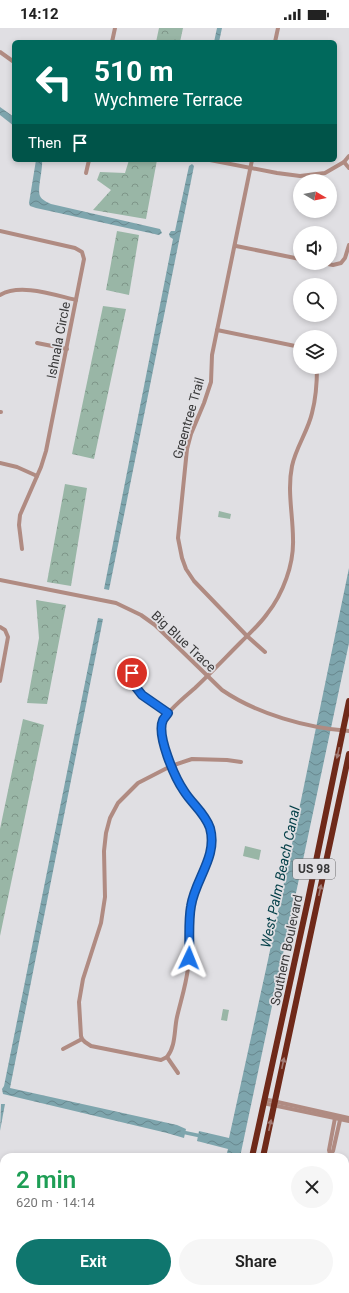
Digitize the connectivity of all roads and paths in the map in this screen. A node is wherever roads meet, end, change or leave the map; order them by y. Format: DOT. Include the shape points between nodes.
graph roads {
  1 [pos="114,28"];
  2 [pos="278,28"];
  3 [pos="112,40"];
  4 [pos="275,40"];
  5 [pos="0,52"];
  6 [pos="12,61"];
  7 [pos="349,156"];
  8 [pos="89,162"];
  9 [pos="220,162"];
  10 [pos="252,162"];
  11 [pos="344,162"];
  12 [pos="251,168"];
  13 [pos="349,168"];
  14 [pos="86,173"];
  15 [pos="0,231"];
  16 [pos="349,245"];
  17 [pos="236,246"];
  18 [pos="293,258"];
  19 [pos="337,264"];
  20 [pos="0,295"];
  21 [pos="76,300"];
  22 [pos="217,330"];
  23 [pos="37,343"];
  24 [pos="293,346"];
  25 [pos="66,349"];
  26 [pos="317,374"];
  27 [pos="0,463"];
  28 [pos="37,476"];
  29 [pos="22,549"];
  30 [pos="0,580"];
  31 [pos="0,627"];
  32 [pos="247,636"];
  33 [pos="265,652"];
  34 [pos="132,673"];
  35 [pos="207,676"];
  36 [pos="0,681"];
  37 [pos="349,701"];
  38 [pos="168,713"];
  39 [pos="346,731"];
  40 [pos="349,754"];
  41 [pos="241,762"];
  42 [pos="171,766"];
  43 [pos="82,1039"];
  44 [pos="63,1049"];
  45 [pos="167,1057"];
  46 [pos="178,1073"];
  47 [pos="264,1101"];
  48 [pos="274,1103"];
  49 [pos="349,1118"];
  50 [pos="338,1119"];
  51 [pos="349,1122"];
  52 [pos="253,1153"];
  53 [pos="264,1153"];
  54 [pos="332,1153"];
  1 -- 3 [label="street"];
  2 -- 4 [label="street"];
  5 -- 6 [label="street"];
  7 -- 11 [label="street"];
  8 -- 14 [label="street"];
  9 -- 12 [label="street"];
  10 -- 12 [label="street, Greentree Trail"];
  11 -- 12 [label="street" via="325,173 300,176"];
  11 -- 13 [label="street"];
  12 -- 17 [label="street, Greentree Trail"];
  15 -- 21 [label="street, Ishnala Circle" via="80,250 84,259"];
  16 -- 19 [label="street" via="345,258 341,264"];
  17 -- 18 [label="street"];
  17 -- 22 [label="street, Greentree Trail"];
  20 -- 21 [label="street" via="25,289"];
  21 -- 25 [label="street, Ishnala Circle"];
  22 -- 24 [label="street"];
  22 -- 32 [label="street, Greentree Trail" via="212,355 211,382 187,449 178,538 186,569 194,581"];
  23 -- 25 [label="street"];
  25 -- 28 [label="street, Ishnala Circle" via="46,451"];
  26 -- 32 [label="street" via="312,414 296,450 289,482 294,541 289,570 281,593 267,614"];
  27 -- 28 [label="street"];
  28 -- 29 [label="street, Ishnala Circle" via="20,514"];
  30 -- 35 [label="street, Big Blue Trace" via="116,603 128,608 154,625"];
  31 -- 36 [label="street" via="5,630 8,638"];
  32 -- 33 [label="street, Greentree Trail"];
  32 -- 35 [label="street"];
  34 -- 38 [label="street" via="135,686 142,695"];
  35 -- 38 [label="street"];
  35 -- 39 [label="street, Big Blue Trace" via="222,690 247,705 308,724"];
  37 -- 39 [label="highway, Southern Boulevard / US 98"];
  38 -- 42 [label="street" via="162,721 161,736"];
  39 -- 47 [label="highway, Southern Boulevard / US 98, one-way"];
  48 -- 40 [label="highway, Southern Boulevard / US 98, one-way"];
  41 -- 42 [label="street" via="192,759"];
  42 -- 43 [label="street" via="138,784 118,803 110,818 104,851 105,897 101,923 78,1002"];
  42 -- 45 [label="street" via="184,792 204,815 212,840 211,854 191,906 189,967 172,1048"];
  43 -- 44 [label="street"];
  43 -- 45 [label="street" via="95,1047 161,1060"];
  45 -- 46 [label="street"];
  47 -- 48 [label="street"];
  47 -- 52 [label="highway, Southern Boulevard / US 98"];
  48 -- 49 [label="street"];
  48 -- 50 [label="street"];
  53 -- 48 [label="highway, Southern Boulevard / US 98, one-way"];
  50 -- 51 [label="street"];
  50 -- 54 [label="street"];
}
